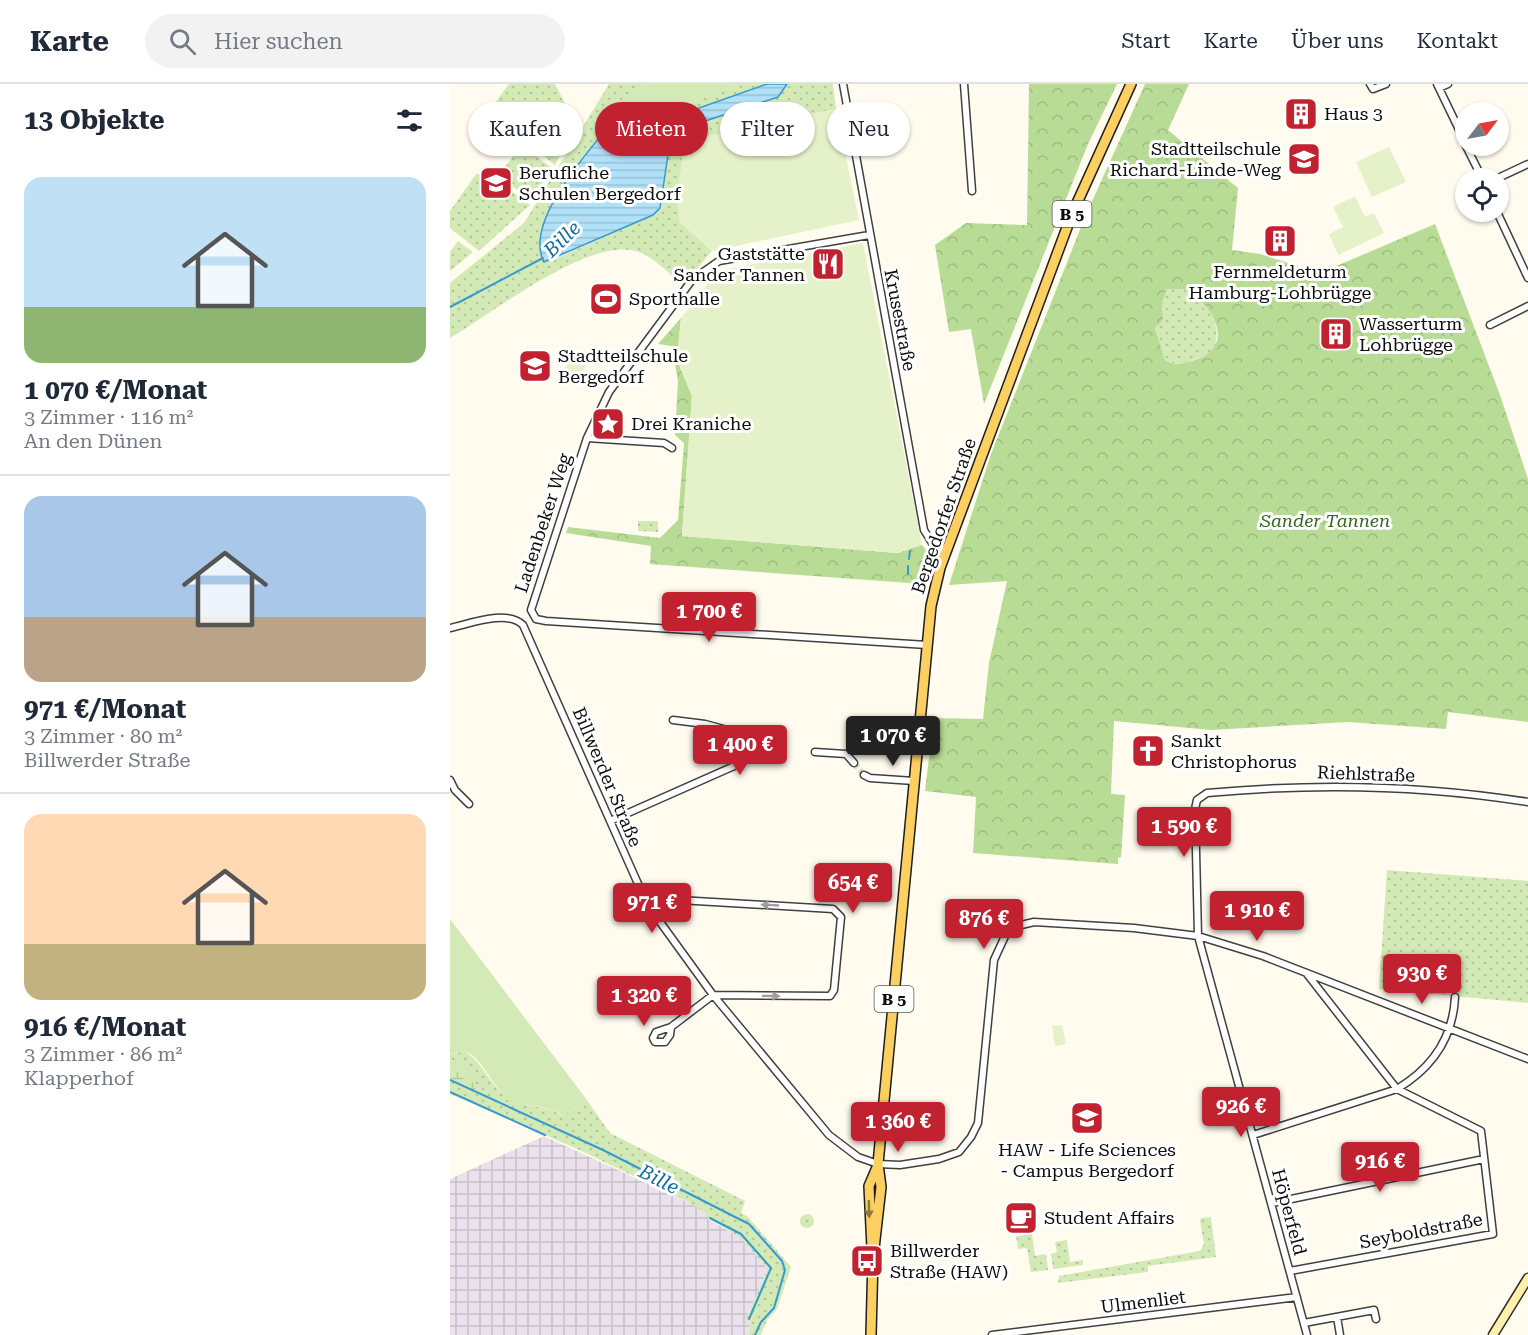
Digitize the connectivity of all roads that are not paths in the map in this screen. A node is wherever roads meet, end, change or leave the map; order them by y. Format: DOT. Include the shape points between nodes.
graph roads {
  1 [pos="843,84"];
  2 [pos="964,84"];
  3 [pos="1131,84"];
  4 [pos="1370,84"];
  5 [pos="1386,84"];
  6 [pos="1448,84"];
  7 [pos="1438,86"];
  8 [pos="1455,122"];
  9 [pos="1528,164"];
  10 [pos="1509,173"];
  11 [pos="972,191"];
  12 [pos="1502,222"];
  13 [pos="869,235"];
  14 [pos="1528,278"];
  15 [pos="1528,306"];
  16 [pos="1490,325"];
  17 [pos="587,438"];
  18 [pos="672,448"];
  19 [pos="946,551"];
  20 [pos="450,628"];
  21 [pos="927,645"];
  22 [pos="673,720"];
  23 [pos="815,752"];
  24 [pos="854,763"];
  25 [pos="864,775"];
  26 [pos="450,780"];
  27 [pos="914,781"];
  28 [pos="1204,794"];
  29 [pos="1528,802"];
  30 [pos="469,804"];
  31 [pos="609,821"];
  32 [pos="647,904"];
  33 [pos="1198,936"];
  34 [pos="1307,973"];
  35 [pos="713,995"];
  36 [pos="1455,998"];
  37 [pos="671,1027"];
  38 [pos="1450,1029"];
  39 [pos="1528,1059"];
  40 [pos="1397,1089"];
  41 [pos="1253,1135"];
  42 [pos="1484,1159"];
  43 [pos="878,1164"];
  44 [pos="1272,1203"];
  45 [pos="1290,1271"];
  46 [pos="1528,1278"];
  47 [pos="1297,1297"];
  48 [pos="1337,1317"];
  49 [pos="1376,1319"];
  50 [pos="1304,1323"];
  51 [pos="871,1335"];
  52 [pos="992,1335"];
  53 [pos="1307,1335"];
  54 [pos="1340,1335"];
  55 [pos="1493,1335"];
  1 -- 13 [label="street, Krusestraße"];
  2 -- 11 [label="street"];
  3 -- 19 [label="main road, Bergedorfer Straße / B 5" via="1072,214"];
  4 -- 5 [label="street" via="1373,89"];
  6 -- 7 [label="street"];
  7 -- 8 [label="street"];
  9 -- 10 [label="street"];
  12 -- 14 [label="street"];
  13 -- 17 [label="street, Ladenbeker Weg" via="719,261 703,270 609,392"];
  13 -- 19 [label="street, Krusestraße" via="924,530 932,543"];
  15 -- 16 [label="street"];
  17 -- 18 [label="street, Ladenbeker Weg" via="664,443"];
  17 -- 21 [label="street, Ladenbeker Weg" via="533,603 535,617 546,621"];
  19 -- 21 [label="main road, Bergedorfer Straße / B 5" via="931,606"];
  20 -- 31 [label="street, Billwerder Straße" via="504,619 515,619 523,625"];
  21 -- 27 [label="main road, Bergedorfer Straße / B 5"];
  22 -- 31 [label="street" via="742,734 741,763"];
  23 -- 24 [label="street" via="846,754"];
  25 -- 27 [label="street"];
  26 -- 30 [label="street"];
  27 -- 43 [label="main road, Bergedorfer Straße / B 5"];
  28 -- 29 [label="street, Riehlstraße" via="1302,787 1415,790"];
  28 -- 33 [label="street, Höperfeld" via="1195,809"];
  31 -- 32 [label="street, Billwerder Straße"];
  32 -- 35 [label="street, Billwerder Straße"];
  35 -- 32 [label="street, one-way" via="830,996 834,990 839,913 833,909 662,899"];
  33 -- 34 [label="street"];
  33 -- 41 [label="street, Höperfeld"];
  33 -- 43 [label="street" via="1034,922 1017,926 1006,934 994,960 978,1123 971,1137 958,1152 939,1159 894,1166"];
  34 -- 38 [label="street"];
  34 -- 40 [label="street"];
  35 -- 37 [label="street"];
  35 -- 43 [label="street, Billwerder Straße" via="829,1135 858,1157"];
  36 -- 38 [label="street"];
  38 -- 39 [label="street"];
  38 -- 40 [label="street" via="1436,1057 1418,1076"];
  40 -- 41 [label="street"];
  40 -- 42 [label="street, Seyboldstraße" via="1481,1131"];
  41 -- 44 [label="street, Höperfeld"];
  42 -- 44 [label="street"];
  42 -- 45 [label="street, Seyboldstraße" via="1493,1234"];
  43 -- 51 [label="main road, Bergedorfer Straße / B 5" via="881,1187 873,1257"];
  44 -- 45 [label="street, Höperfeld"];
  45 -- 47 [label="street, Höperfeld"];
  46 -- 55 [label="street"];
  47 -- 50 [label="street, Höperfeld"];
  47 -- 52 [label="street, Ulmenliet"];
  48 -- 49 [label="street" via="1374,1310"];
  48 -- 50 [label="street"];
  48 -- 54 [label="street"];
  50 -- 53 [label="street, Höperfeld"];
}
